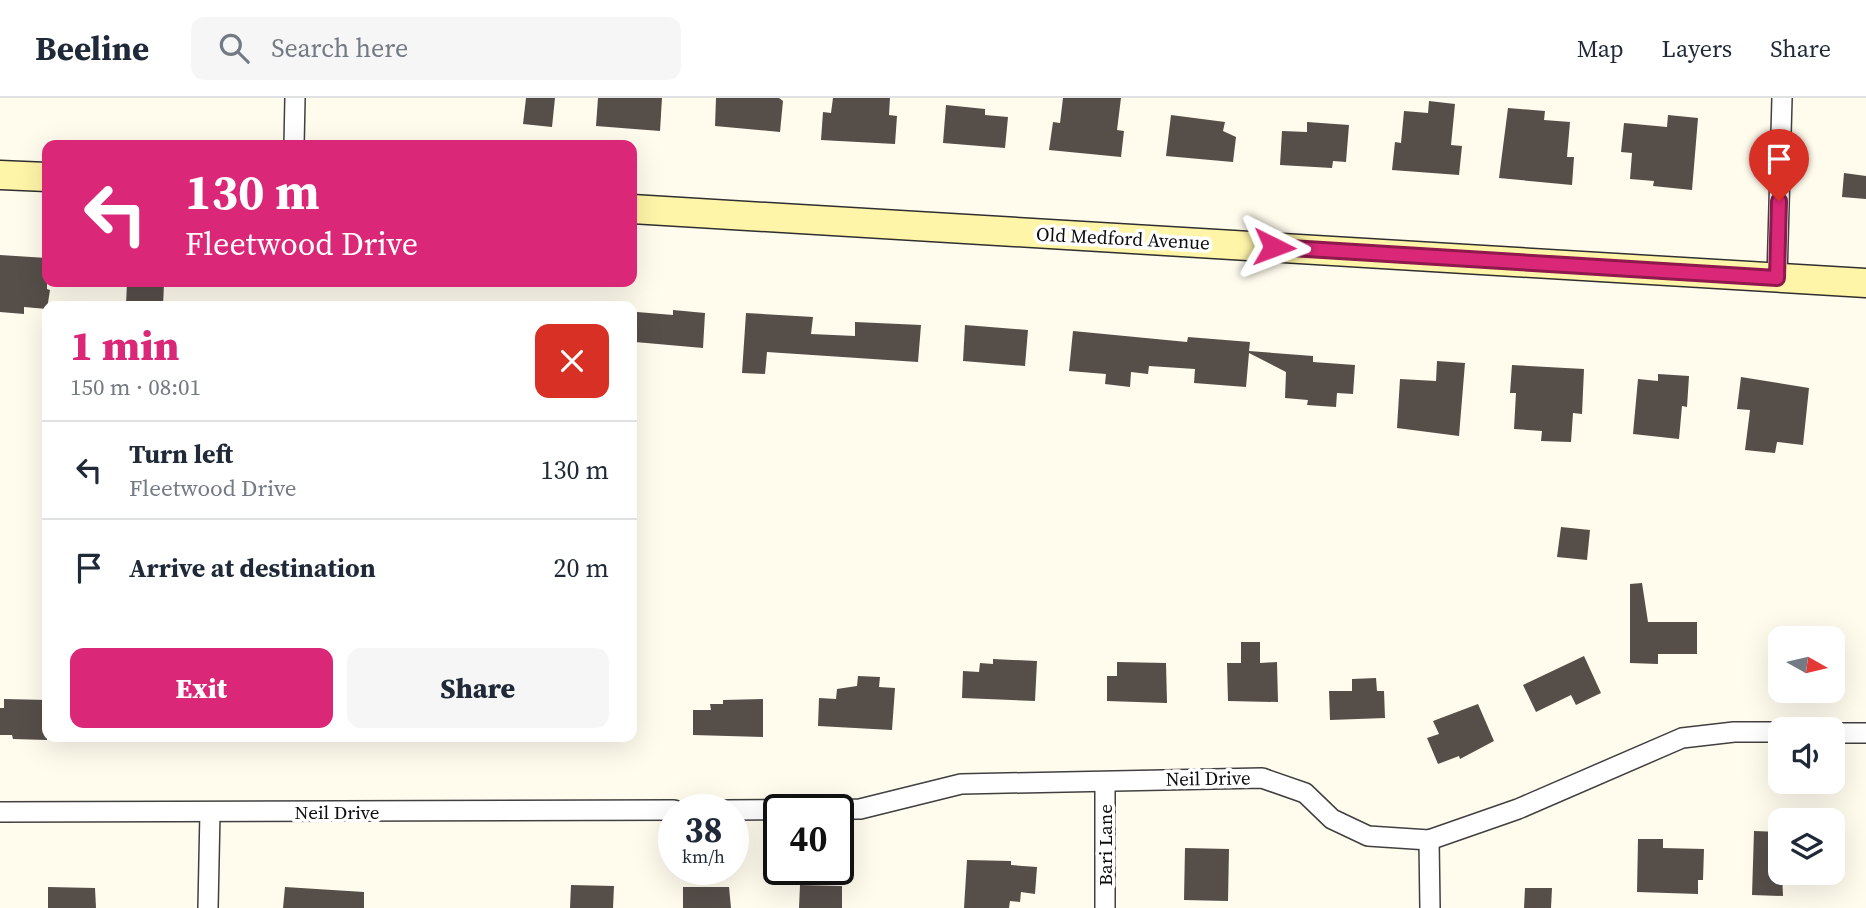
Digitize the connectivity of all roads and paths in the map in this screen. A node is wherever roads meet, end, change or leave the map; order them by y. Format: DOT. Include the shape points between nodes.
graph roads {
  1 [pos="295,98"];
  2 [pos="1782,98"];
  3 [pos="294,140"];
  4 [pos="0,175"];
  5 [pos="42,177"];
  6 [pos="637,209"];
  7 [pos="1777,278"];
  8 [pos="1866,283"];
  9 [pos="1768,732"];
  10 [pos="1845,733"];
  11 [pos="1866,733"];
  12 [pos="1105,782"];
  13 [pos="658,810"];
  14 [pos="749,810"];
  15 [pos="0,811"];
  16 [pos="210,812"];
  17 [pos="1429,840"];
  18 [pos="208,908"];
  19 [pos="1105,908"];
  20 [pos="1430,908"];
  1 -- 3 [label="street"];
  2 -- 7 [label="street"];
  4 -- 5 [label="street"];
  6 -- 7 [label="street, Old Medford Avenue"];
  7 -- 8 [label="street, Old Medford Avenue"];
  9 -- 17 [label="street, Neil Drive" via="1682,738 1518,809"];
  10 -- 11 [label="street"];
  12 -- 14 [label="street, Neil Drive" via="961,784 860,808"];
  12 -- 17 [label="street, Neil Drive" via="1262,778 1305,793 1332,819 1368,836"];
  12 -- 19 [label="street, Bari Lane"];
  13 -- 16 [label="street, Neil Drive"];
  15 -- 16 [label="street, Neil Drive"];
  16 -- 18 [label="street"];
  17 -- 20 [label="street"];
}
